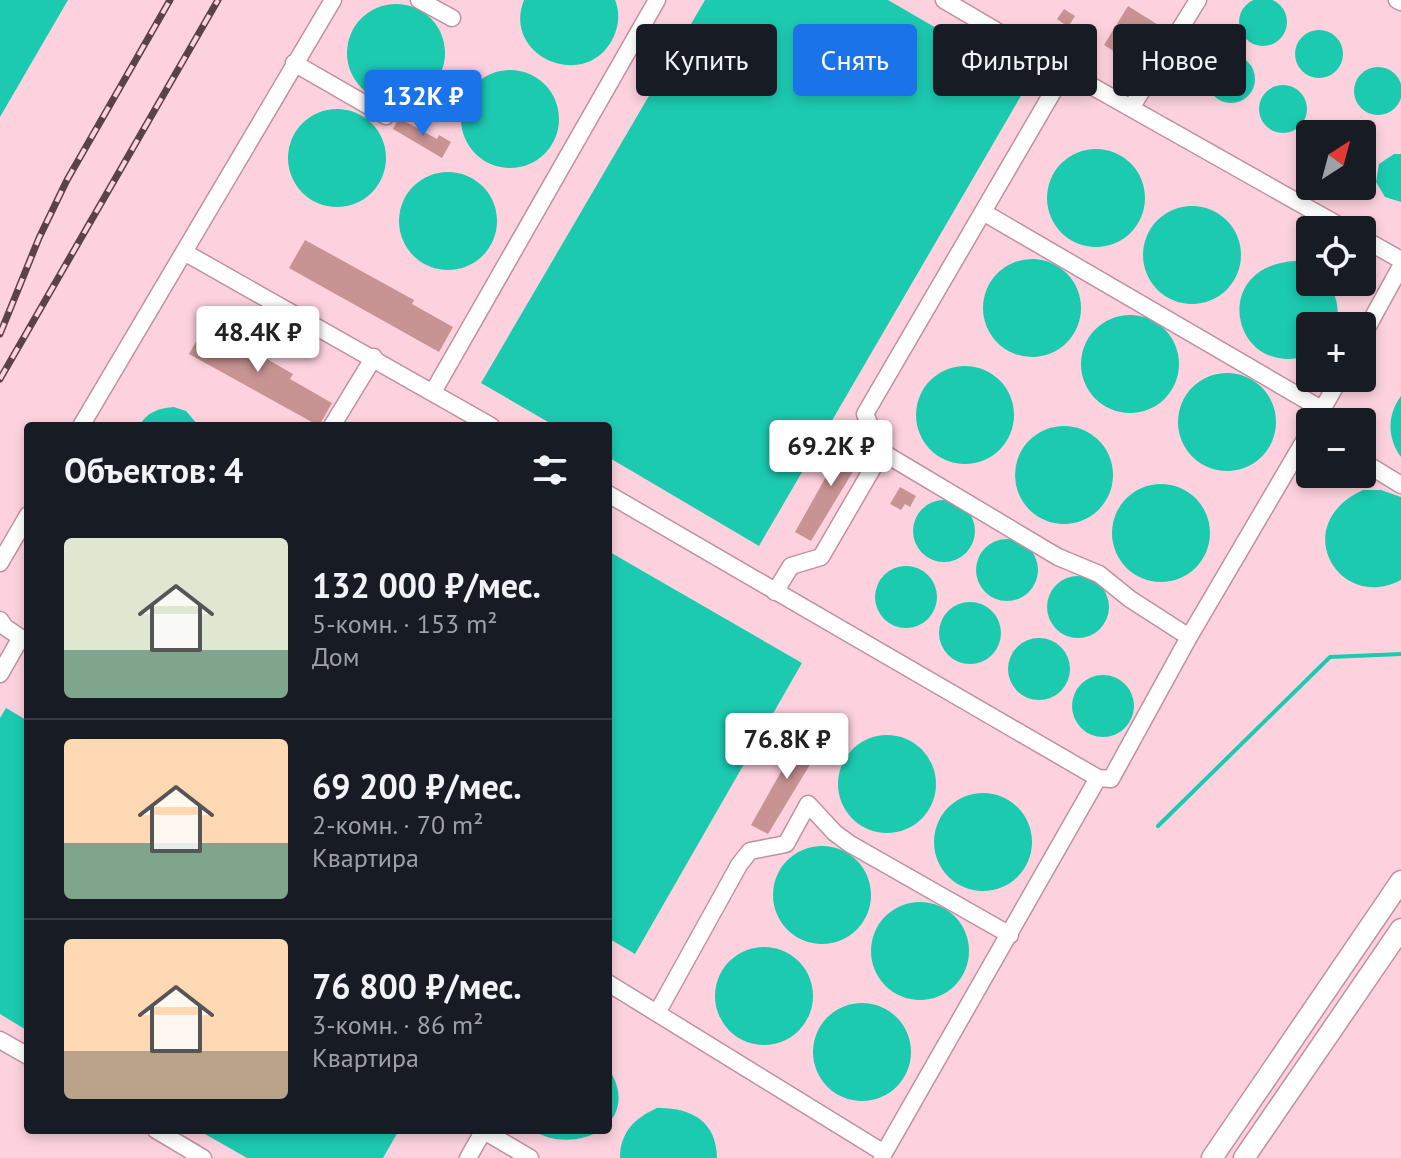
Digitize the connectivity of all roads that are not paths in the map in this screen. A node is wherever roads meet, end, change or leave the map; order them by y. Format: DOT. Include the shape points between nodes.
graph roads {
  1 [pos="333,0"];
  2 [pos="419,0"];
  3 [pos="657,0"];
  4 [pos="944,0"];
  5 [pos="1198,0"];
  6 [pos="452,18"];
  7 [pos="985,24"];
  8 [pos="294,63"];
  9 [pos="1097,89"];
  10 [pos="1050,96"];
  11 [pos="1131,108"];
  12 [pos="386,116"];
  13 [pos="983,212"];
  14 [pos="1322,216"];
  15 [pos="1376,247"];
  16 [pos="184,252"];
  17 [pos="1401,263"];
  18 [pos="1375,312"];
  19 [pos="374,357"];
  20 [pos="433,392"];
  21 [pos="1306,408"];
  22 [pos="83,422"];
  23 [pos="334,422"];
  24 [pos="484,422"];
  25 [pos="882,452"];
  26 [pos="1296,455"];
  27 [pos="1376,470"];
  28 [pos="1401,485"];
  29 [pos="612,496"];
  30 [pos="24,522"];
  31 [pos="0,563"];
  32 [pos="775,592"];
  33 [pos="0,620"];
  34 [pos="1189,637"];
  35 [pos="24,641"];
  36 [pos="0,674"];
  37 [pos="1098,778"];
  38 [pos="1401,881"];
  39 [pos="1401,929"];
  40 [pos="1010,935"];
  41 [pos="612,985"];
  42 [pos="657,1013"];
  43 [pos="0,1040"];
  44 [pos="24,1054"];
  45 [pos="163,1134"];
  46 [pos="482,1134"];
  47 [pos="491,1134"];
  48 [pos="883,1156"];
  49 [pos="203,1158"];
  50 [pos="468,1158"];
  51 [pos="530,1158"];
  52 [pos="1212,1158"];
  53 [pos="1244,1158"];
  1 -- 8 [label="lane"];
  2 -- 6 [label="lane"];
  3 -- 20 [label="lane"];
  4 -- 7 [label="lane"];
  5 -- 11 [label="lane"];
  8 -- 12 [label="lane"];
  8 -- 16 [label="lane"];
  9 -- 11 [label="lane"];
  10 -- 13 [label="lane"];
  11 -- 14 [label="lane"];
  13 -- 21 [label="lane"];
  13 -- 25 [label="lane" via="865,414"];
  15 -- 17 [label="lane"];
  16 -- 19 [label="lane"];
  16 -- 22 [label="lane"];
  17 -- 18 [label="lane"];
  19 -- 20 [label="lane"];
  19 -- 23 [label="lane"];
  20 -- 24 [label="lane"];
  25 -- 32 [label="lane" via="821,557 791,566"];
  25 -- 34 [label="lane" via="1058,557 1099,574"];
  26 -- 34 [label="lane"];
  27 -- 28 [label="lane"];
  29 -- 32 [label="lane"];
  30 -- 31 [label="lane"];
  32 -- 37 [label="lane"];
  33 -- 35 [label="lane"];
  34 -- 37 [label="lane" via="1111,779"];
  35 -- 36 [label="lane"];
  37 -- 40 [label="lane"];
  38 -- 52 [label="main road"];
  39 -- 53 [label="main road"];
  40 -- 42 [label="lane" via="850,844 808,804 786,844 750,851 739,865"];
  40 -- 48 [label="lane"];
  41 -- 42 [label="lane"];
  42 -- 48 [label="lane"];
  43 -- 44 [label="lane"];
  45 -- 49 [label="lane"];
  46 -- 50 [label="lane"];
  47 -- 51 [label="lane"];
}
